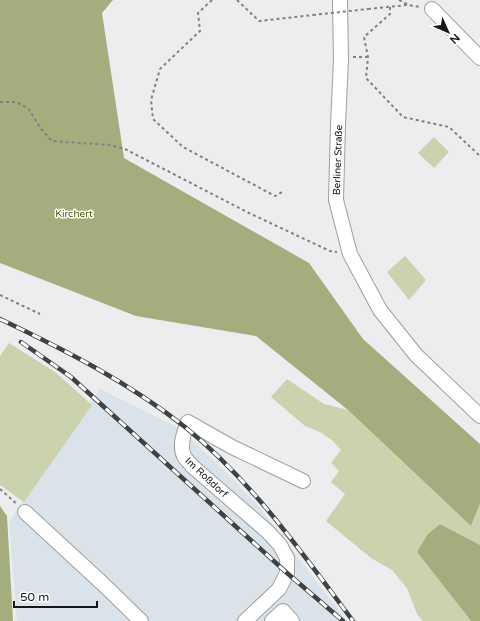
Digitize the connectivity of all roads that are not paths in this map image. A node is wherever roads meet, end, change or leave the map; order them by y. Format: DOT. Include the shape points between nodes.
graph roads {
  1 [pos="340,0"];
  2 [pos="432,9"];
  3 [pos="480,58"];
  4 [pos="480,416"];
  5 [pos="303,481"];
  6 [pos="25,512"];
  7 [pos="141,621"];
  8 [pos="245,621"];
  9 [pos="272,621"];
  10 [pos="292,621"];
  1 -- 4 [label="street, Berliner Straße" via="341,59 336,200 350,254 380,310 416,355"];
  2 -- 3 [label="street"];
  5 -- 8 [label="street, Im Roßdorf" via="232,447 188,422 185,428 182,443 184,456 192,466 268,532 280,545 287,558 287,573 279,589"];
  6 -- 7 [label="street"];
  9 -- 10 [label="street" via="283,611"];
}
